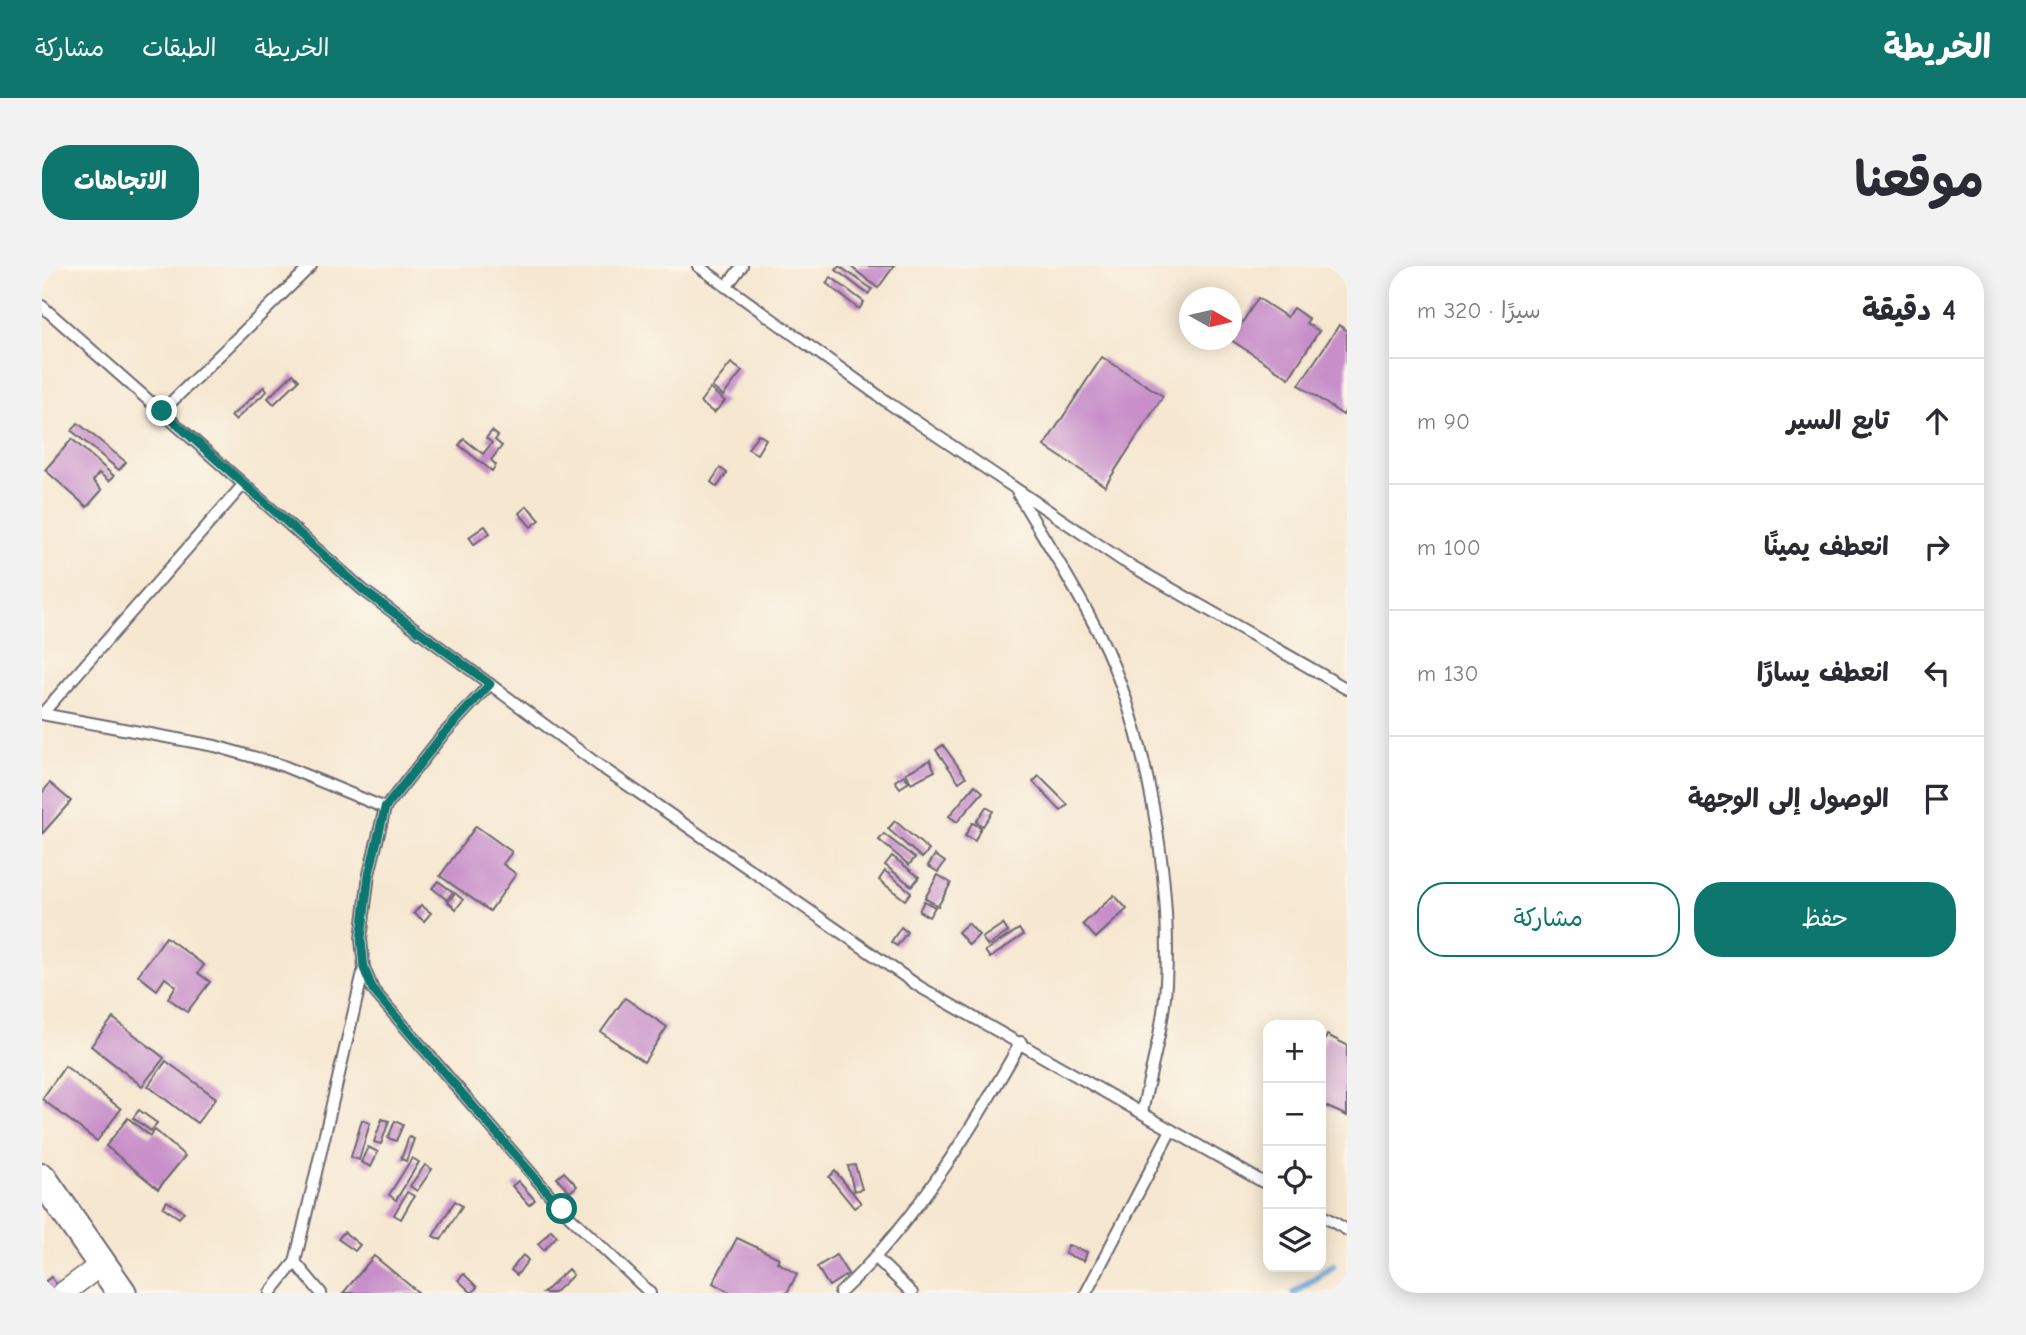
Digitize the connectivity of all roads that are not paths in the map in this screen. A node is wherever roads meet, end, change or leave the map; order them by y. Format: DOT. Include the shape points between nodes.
graph roads {
  1 [pos="311,266"];
  2 [pos="698,266"];
  3 [pos="742,266"];
  4 [pos="1338,266"];
  5 [pos="1347,271"];
  6 [pos="726,287"];
  7 [pos="42,306"];
  8 [pos="162,411"];
  9 [pos="243,485"];
  10 [pos="1017,491"];
  11 [pos="490,684"];
  12 [pos="1347,690"];
  13 [pos="42,714"];
  14 [pos="385,808"];
  15 [pos="364,968"];
  16 [pos="1021,1042"];
  17 [pos="1142,1113"];
  18 [pos="1171,1130"];
  19 [pos="42,1178"];
  20 [pos="1263,1182"];
  21 [pos="1326,1218"];
  22 [pos="1347,1230"];
  23 [pos="877,1259"];
  24 [pos="295,1262"];
  25 [pos="102,1264"];
  26 [pos="63,1293"];
  27 [pos="122,1293"];
  28 [pos="270,1293"];
  29 [pos="321,1293"];
  30 [pos="650,1293"];
  31 [pos="840,1293"];
  32 [pos="912,1293"];
  33 [pos="1086,1293"];
  1 -- 8 [label="lane"];
  2 -- 6 [label="lane"];
  3 -- 6 [label="lane"];
  4 -- 5 [label="lane"];
  6 -- 10 [label="lane"];
  7 -- 8 [label="lane"];
  8 -- 9 [label="lane"];
  9 -- 11 [label="lane" via="363,590"];
  9 -- 13 [label="lane"];
  10 -- 12 [label="lane" via="1122,561"];
  10 -- 17 [label="lane" via="1117,674 1155,815 1166,913 1166,985"];
  11 -- 14 [label="lane"];
  11 -- 16 [label="lane" via="600,766 920,987"];
  13 -- 14 [label="lane" via="215,746 281,765"];
  14 -- 15 [label="lane" via="369,874 361,939"];
  15 -- 24 [label="lane"];
  15 -- 30 [label="lane" via="373,990 553,1199"];
  16 -- 17 [label="lane"];
  16 -- 23 [label="lane" via="983,1111"];
  17 -- 18 [label="lane"];
  18 -- 20 [label="lane"];
  18 -- 33 [label="lane"];
  19 -- 25 [label="street"];
  21 -- 22 [label="lane"];
  23 -- 31 [label="lane"];
  23 -- 32 [label="lane"];
  24 -- 28 [label="lane"];
  24 -- 29 [label="lane"];
  25 -- 26 [label="street"];
  25 -- 27 [label="street"];
}
